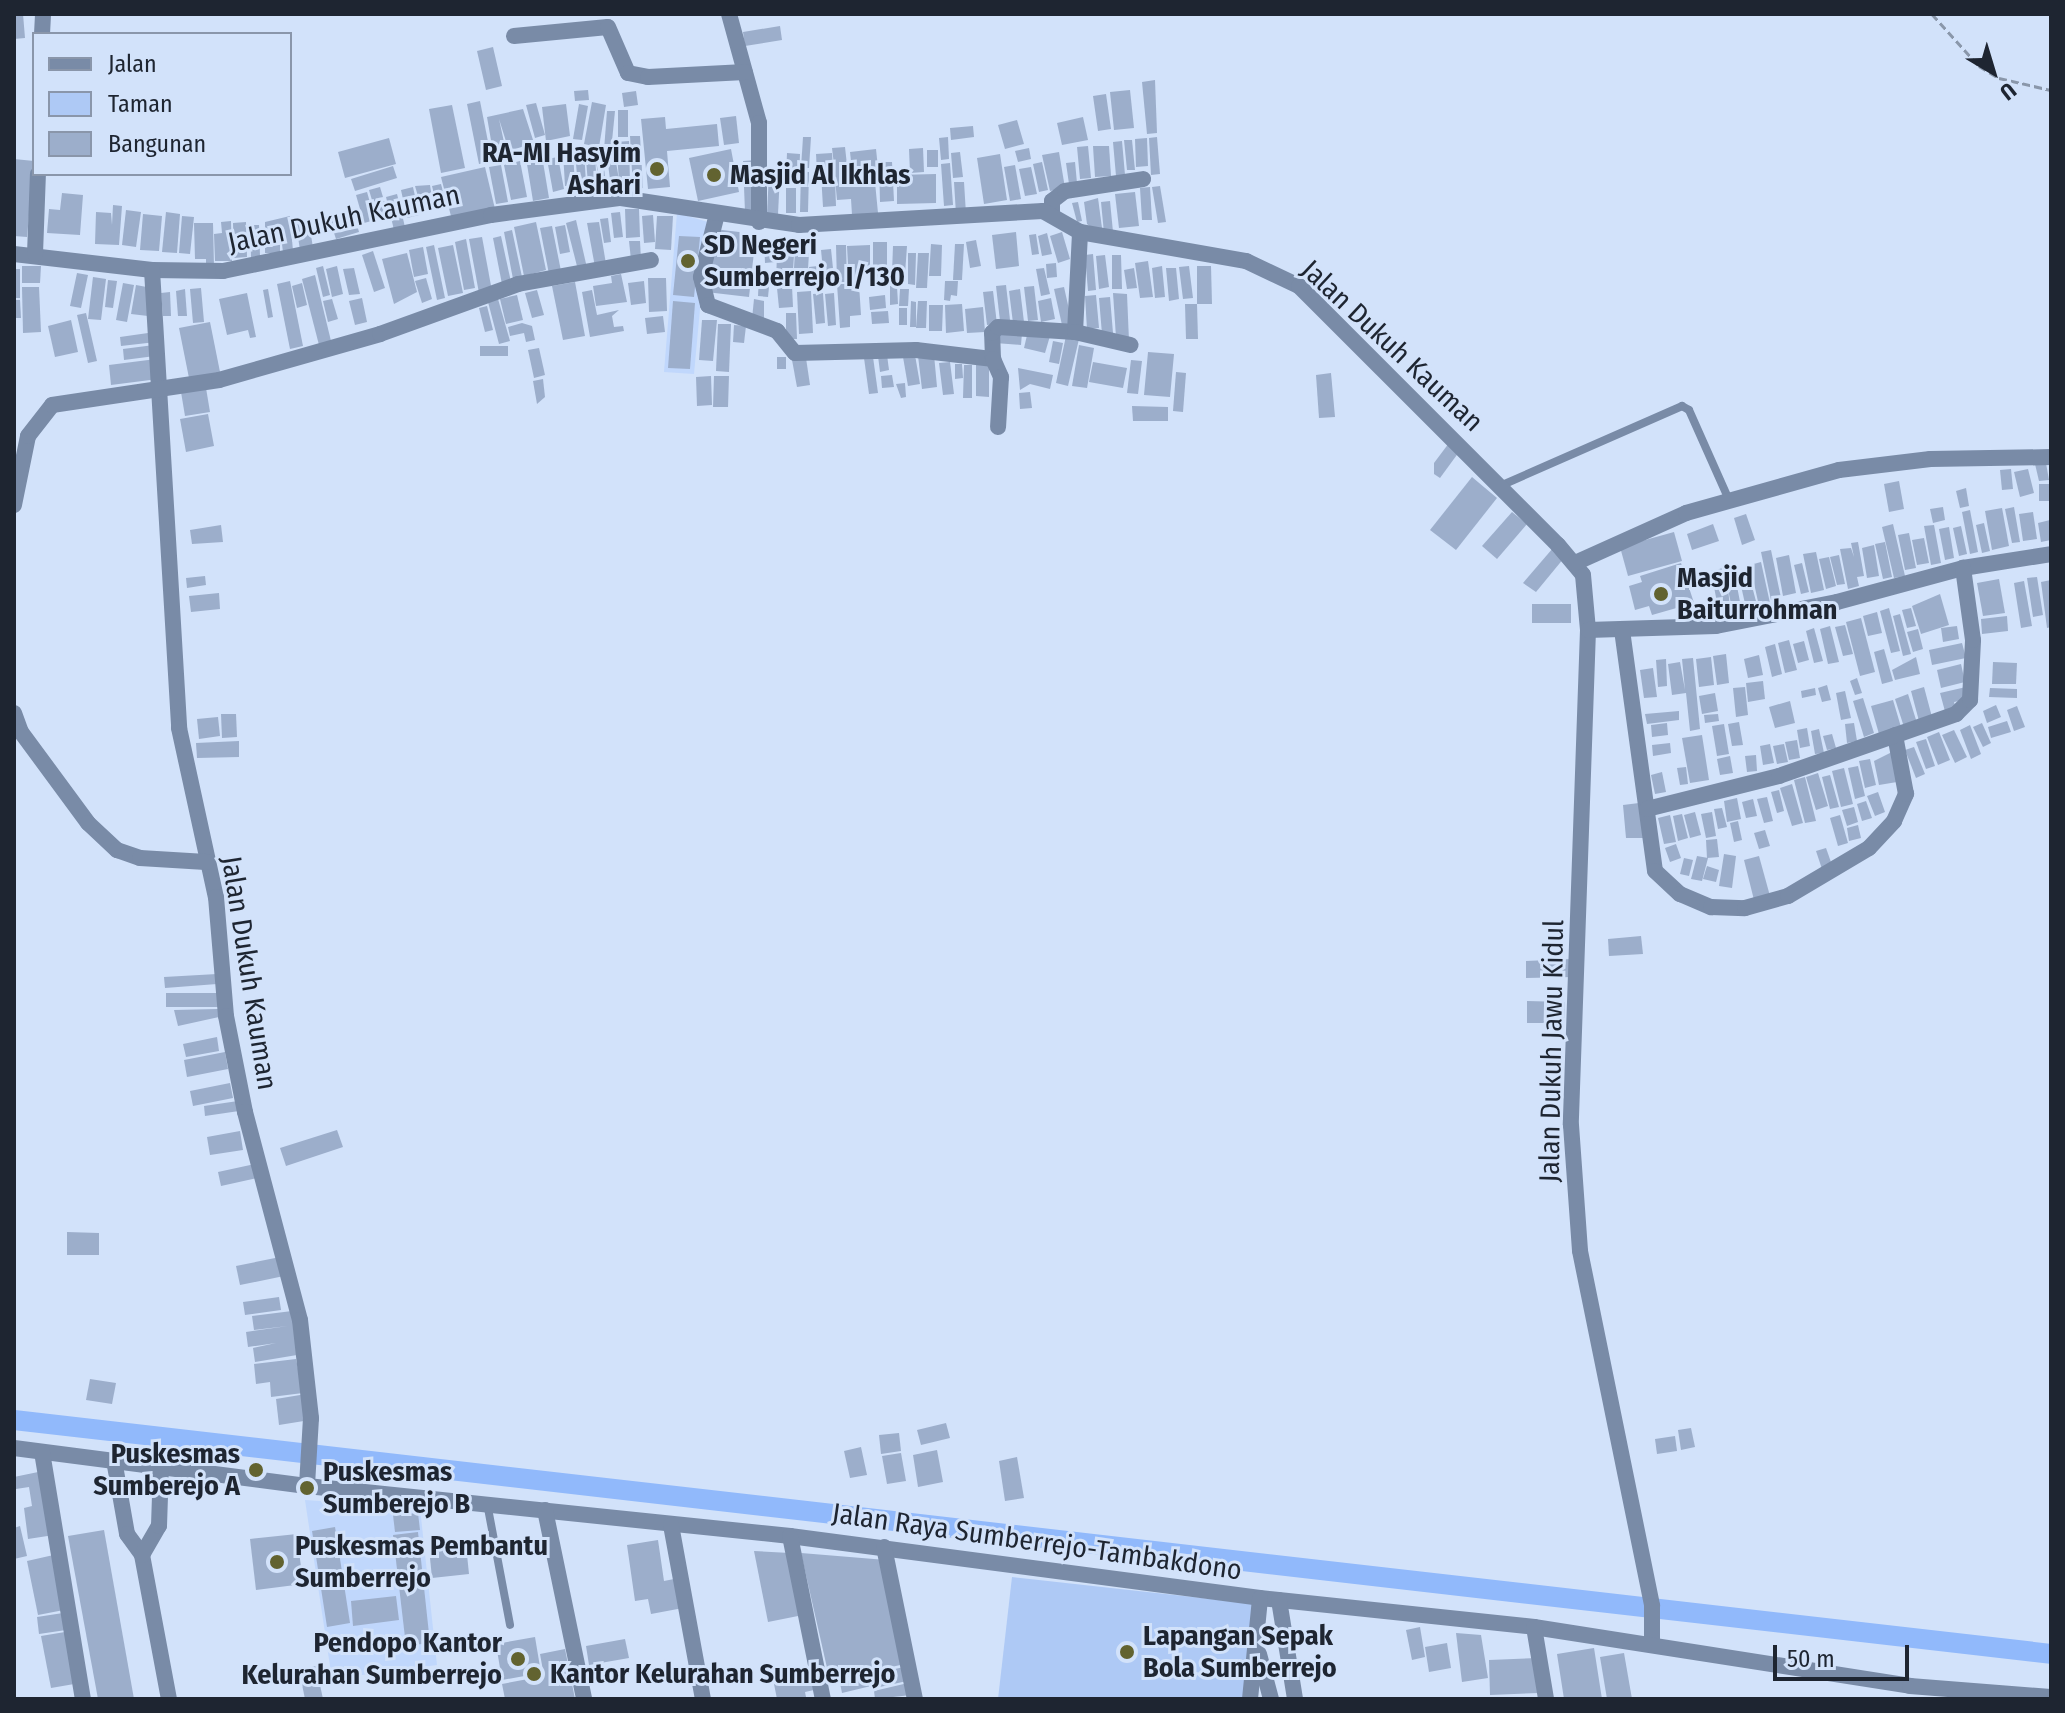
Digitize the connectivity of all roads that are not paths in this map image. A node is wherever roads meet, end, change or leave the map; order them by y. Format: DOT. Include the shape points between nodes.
graph roads {
  1 [pos="729,14"];
  2 [pos="514,36"];
  3 [pos="745,72"];
  4 [pos="38,176"];
  5 [pos="1143,179"];
  6 [pos="717,214"];
  7 [pos="1052,214"];
  8 [pos="759,222"];
  9 [pos="1080,232"];
  10 [pos="14,254"];
  11 [pos="35,254"];
  12 [pos="651,260"];
  13 [pos="152,270"];
  14 [pos="1075,332"];
  15 [pos="1131,345"];
  16 [pos="993,359"];
  17 [pos="160,390"];
  18 [pos="998,427"];
  19 [pos="2051,457"];
  20 [pos="1500,486"];
  21 [pos="1729,500"];
  22 [pos="14,505"];
  23 [pos="2051,554"];
  24 [pos="1575,563"];
  25 [pos="1963,568"];
  26 [pos="1588,630"];
  27 [pos="1622,630"];
  28 [pos="14,713"];
  29 [pos="1895,735"];
  30 [pos="1647,809"];
  31 [pos="206,862"];
  32 [pos="14,1448"];
  33 [pos="42,1452"];
  34 [pos="114,1460"];
  35 [pos="161,1466"];
  36 [pos="307,1486"];
  37 [pos="487,1502"];
  38 [pos="545,1510"];
  39 [pos="671,1525"];
  40 [pos="790,1536"];
  41 [pos="884,1547"];
  42 [pos="142,1555"];
  43 [pos="1260,1598"];
  44 [pos="1279,1600"];
  45 [pos="510,1625"];
  46 [pos="1534,1627"];
  47 [pos="1652,1638"];
  48 [pos="1257,1645"];
  49 [pos="1912,1692"];
  50 [pos="2051,1697"];
  51 [pos="83,1699"];
  52 [pos="169,1699"];
  53 [pos="584,1699"];
  54 [pos="703,1699"];
  55 [pos="823,1699"];
  56 [pos="915,1699"];
  57 [pos="1250,1699"];
  58 [pos="1271,1699"];
  59 [pos="1295,1699"];
  60 [pos="1546,1699"];
  1 -- 3 [label="street"];
  2 -- 3 [label="street" via="608,27 628,73 648,77"];
  3 -- 8 [label="street" via="759,123"];
  4 -- 11 [label="street"];
  5 -- 7 [label="street" via="1065,191 1052,201"];
  6 -- 8 [label="street, Jalan Dukuh Kauman"];
  6 -- 13 [label="street, Jalan Dukuh Kauman" via="621,198 491,215 274,264 212,272"];
  6 -- 16 [label="street" via="701,277 708,305 777,331 791,352 953,351"];
  7 -- 8 [label="street, Jalan Dukuh Kauman" via="1035,210 850,224"];
  7 -- 9 [label="street, Jalan Dukuh Kauman"];
  9 -- 14 [label="street"];
  9 -- 20 [label="street, Jalan Dukuh Kauman" via="1272,270 1318,304"];
  10 -- 11 [label="street"];
  11 -- 13 [label="street"];
  12 -- 17 [label="street" via="518,284 327,350"];
  13 -- 17 [label="street, Jalan Dukuh Kauman"];
  14 -- 15 [label="street"];
  14 -- 16 [label="street" via="998,327 992,333"];
  16 -- 18 [label="street" via="1001,377"];
  17 -- 22 [label="street" via="52,405 28,436"];
  17 -- 31 [label="street, Jalan Dukuh Kauman" via="179,728"];
  19 -- 21 [label="street" via="1930,459 1839,470"];
  20 -- 21 [label="lane" via="1682,406 1689,410"];
  20 -- 24 [label="street, Jalan Dukuh Kauman"];
  21 -- 24 [label="street" via="1647,528"];
  23 -- 25 [label="street"];
  24 -- 26 [label="street, Jalan Dukuh Kauman" via="1583,575"];
  25 -- 27 [label="street" via="1837,602 1716,626"];
  25 -- 29 [label="street" via="1973,640 1970,700 1944,722"];
  26 -- 27 [label="street"];
  26 -- 47 [label="street, Jalan Dukuh Jawu Kidul" via="1571,1125 1580,1251 1652,1615"];
  27 -- 30 [label="street"];
  28 -- 31 [label="street" via="21,732 88,823 117,850 140,858"];
  29 -- 30 [label="street" via="1779,776"];
  29 -- 30 [label="street" via="1906,794 1894,821 1869,848 1788,896 1745,908 1711,907 1680,894 1655,871"];
  31 -- 36 [label="street, Jalan Dukuh Kauman" via="216,897 226,1016 245,1112 300,1320 311,1418"];
  32 -- 33 [label="street, Jalan Raya Sumberrejo-Tambakdono"];
  33 -- 34 [label="street, Jalan Raya Sumberrejo-Tambakdono"];
  33 -- 51 [label="street"];
  34 -- 35 [label="street, Jalan Raya Sumberrejo-Tambakdono"];
  34 -- 42 [label="street" via="127,1534"];
  35 -- 36 [label="street, Jalan Raya Sumberrejo-Tambakdono"];
  35 -- 42 [label="street" via="159,1526"];
  36 -- 37 [label="street, Jalan Raya Sumberrejo-Tambakdono"];
  37 -- 38 [label="street, Jalan Raya Sumberrejo-Tambakdono"];
  37 -- 45 [label="lane"];
  38 -- 39 [label="street, Jalan Raya Sumberrejo-Tambakdono"];
  38 -- 53 [label="street"];
  39 -- 40 [label="street, Jalan Raya Sumberrejo-Tambakdono"];
  39 -- 54 [label="street"];
  40 -- 41 [label="street, Jalan Raya Sumberrejo-Tambakdono"];
  40 -- 55 [label="street"];
  41 -- 43 [label="street, Jalan Raya Sumberrejo-Tambakdono"];
  41 -- 56 [label="street"];
  42 -- 52 [label="street"];
  43 -- 44 [label="street, Jalan Raya Sumberrejo-Tambakdono"];
  43 -- 48 [label="street"];
  44 -- 46 [label="street, Jalan Raya Sumberrejo-Tambakdono"];
  44 -- 59 [label="street"];
  46 -- 47 [label="street, Jalan Raya Sumberrejo-Tambakdono"];
  46 -- 60 [label="street"];
  47 -- 49 [label="street, Jalan Raya Sumberrejo-Tambakdono"];
  48 -- 57 [label="street"];
  48 -- 58 [label="street"];
  49 -- 50 [label="street, Jalan Raya Sumberrejo-Tambakdono"];
}
